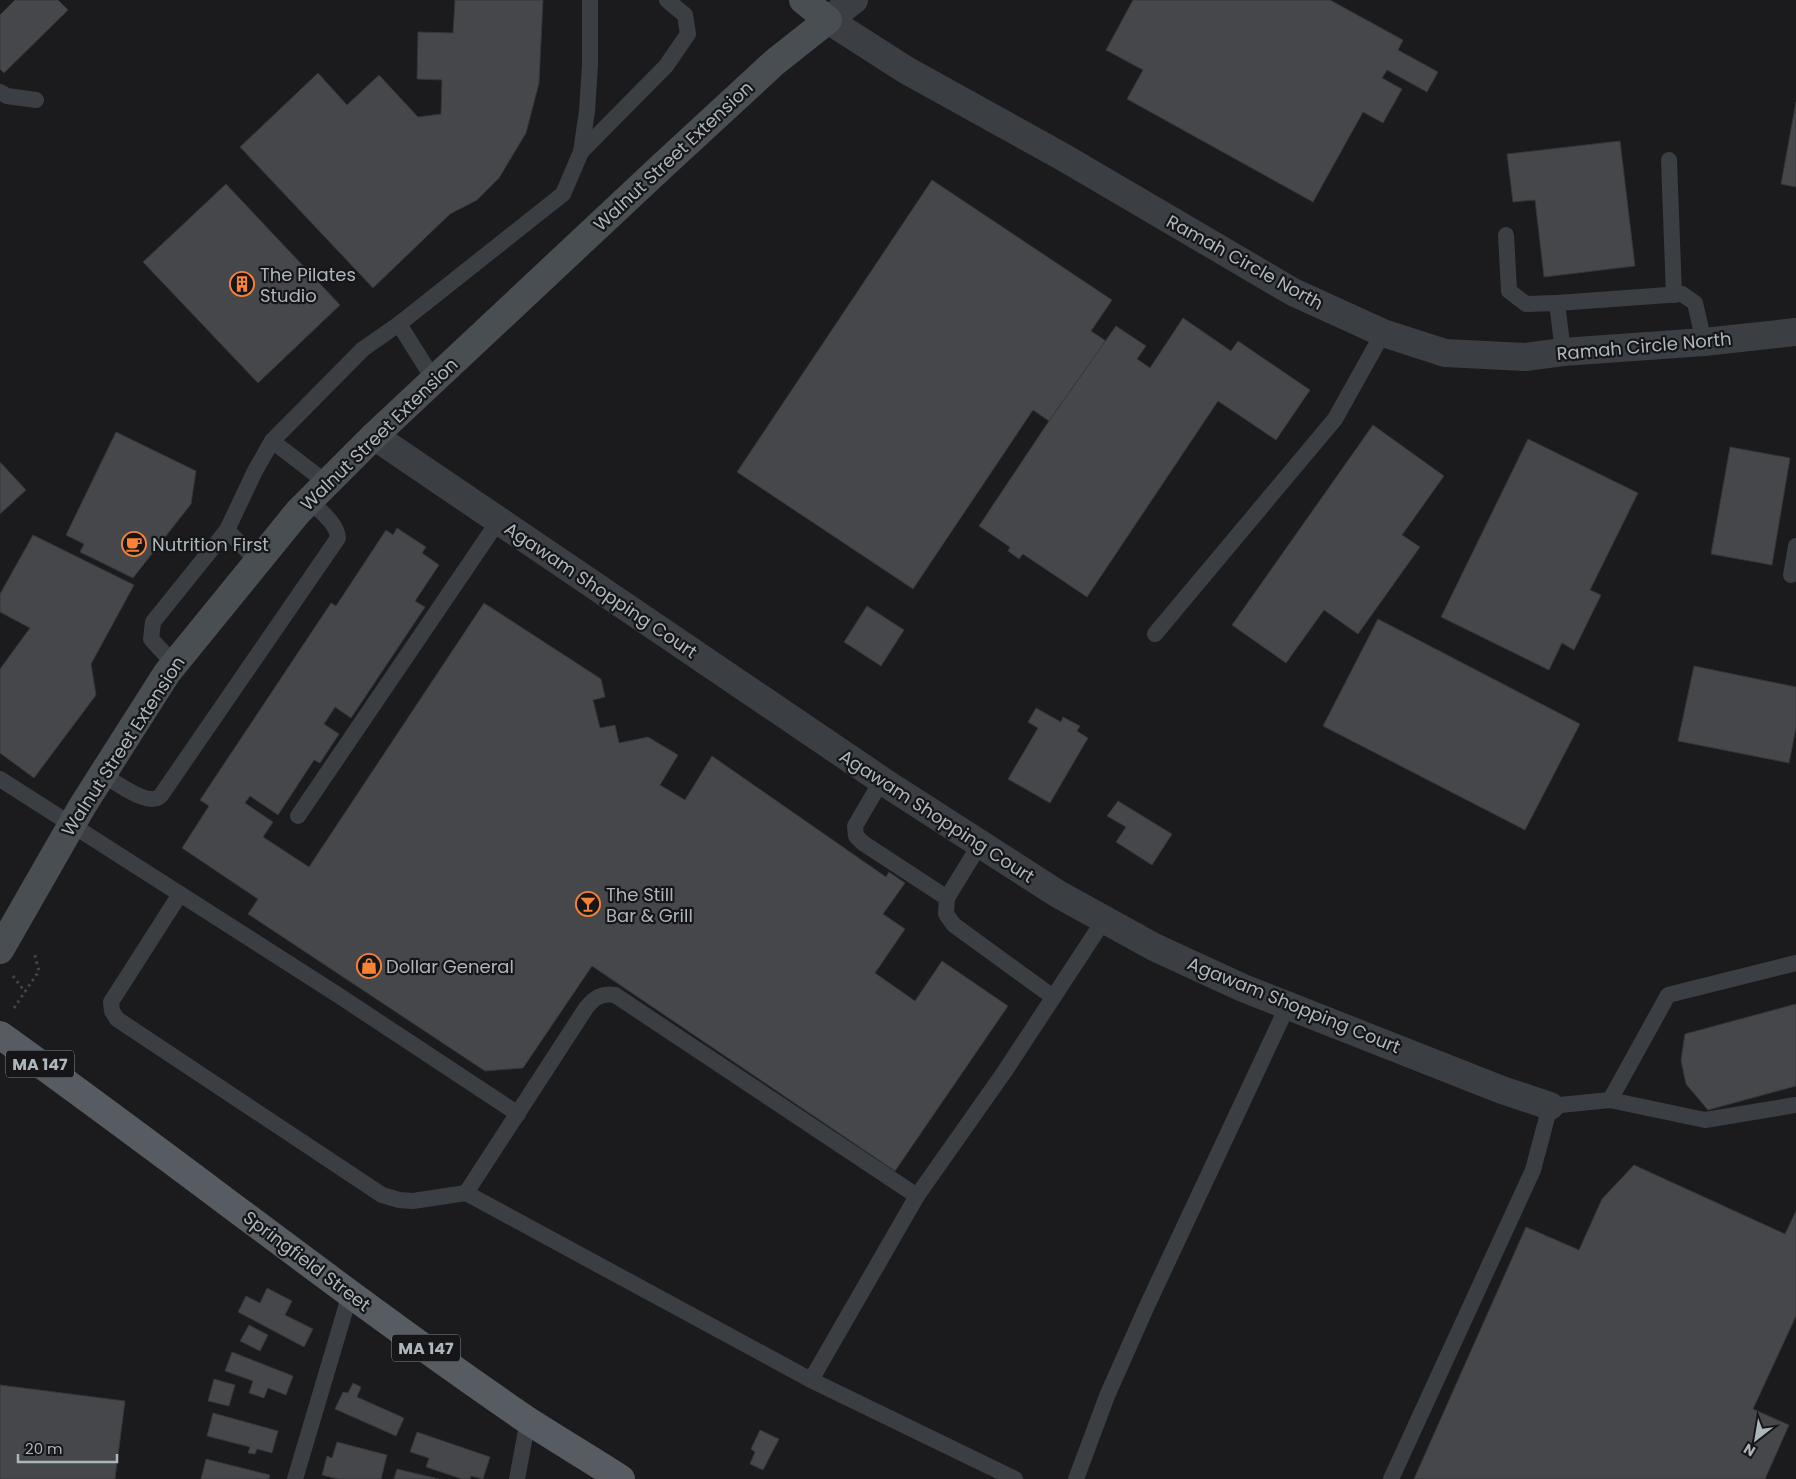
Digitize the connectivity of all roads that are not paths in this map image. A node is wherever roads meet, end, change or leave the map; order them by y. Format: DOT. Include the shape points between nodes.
graph roads {
  1 [pos="590,0"];
  2 [pos="667,0"];
  3 [pos="802,0"];
  4 [pos="854,0"];
  5 [pos="828,20"];
  6 [pos="0,92"];
  7 [pos="36,100"];
  8 [pos="581,152"];
  9 [pos="1669,160"];
  10 [pos="1506,235"];
  11 [pos="1674,295"];
  12 [pos="1557,303"];
  13 [pos="399,324"];
  14 [pos="1796,332"];
  15 [pos="1383,334"];
  16 [pos="1704,342"];
  17 [pos="1564,352"];
  18 [pos="434,380"];
  19 [pos="374,436"];
  20 [pos="272,441"];
  21 [pos="318,492"];
  22 [pos="499,520"];
  23 [pos="227,530"];
  24 [pos="1796,546"];
  25 [pos="258,562"];
  26 [pos="1791,575"];
  27 [pos="1156,634"];
  28 [pos="174,664"];
  29 [pos="102,774"];
  30 [pos="0,779"];
  31 [pos="882,780"];
  32 [pos="298,816"];
  33 [pos="71,825"];
  34 [pos="980,844"];
  35 [pos="180,894"];
  36 [pos="947,898"];
  37 [pos="1104,920"];
  38 [pos="0,950"];
  39 [pos="1796,963"];
  40 [pos="1053,997"];
  41 [pos="1288,1005"];
  42 [pos="0,1035"];
  43 [pos="1610,1100"];
  44 [pos="1796,1105"];
  45 [pos="1550,1106"];
  46 [pos="518,1114"];
  47 [pos="466,1192"];
  48 [pos="917,1196"];
  49 [pos="350,1294"];
  50 [pos="811,1380"];
  51 [pos="528,1420"];
  52 [pos="296,1479"];
  53 [pos="517,1479"];
  54 [pos="621,1479"];
  55 [pos="1015,1479"];
  56 [pos="1076,1479"];
  57 [pos="1391,1479"];
  1 -- 8 [label="lane" via="590,65"];
  2 -- 8 [label="lane" via="685,15 688,34 666,66"];
  3 -- 5 [label="street"];
  4 -- 5 [label="street"];
  5 -- 15 [label="street, Ramah Circle North" via="906,70 1063,157 1293,292"];
  5 -- 18 [label="street, Walnut Street Extension" via="760,76"];
  6 -- 7 [label="lane"];
  8 -- 13 [label="lane" via="562,194"];
  9 -- 11 [label="lane"];
  10 -- 12 [label="lane" via="1510,291 1526,304"];
  11 -- 12 [label="lane"];
  11 -- 16 [label="lane" via="1682,294 1695,303"];
  12 -- 17 [label="lane"];
  13 -- 18 [label="lane"];
  13 -- 20 [label="lane" via="363,349"];
  14 -- 16 [label="street, Ramah Circle North"];
  15 -- 17 [label="street, Ramah Circle North" via="1445,353 1525,357"];
  15 -- 27 [label="lane" via="1335,419"];
  16 -- 17 [label="street, Ramah Circle North"];
  18 -- 19 [label="street, Walnut Street Extension"];
  19 -- 21 [label="street, Walnut Street Extension"];
  19 -- 22 [label="street, Agawam Shopping Court"];
  20 -- 21 [label="lane"];
  20 -- 23 [label="lane"];
  21 -- 25 [label="street, Walnut Street Extension"];
  21 -- 29 [label="lane" via="338,531 338,538 166,788 159,797 151,800"];
  22 -- 31 [label="street, Agawam Shopping Court"];
  22 -- 32 [label="lane"];
  23 -- 25 [label="lane"];
  23 -- 28 [label="lane" via="153,622 150,639"];
  24 -- 26 [label="lane"];
  25 -- 28 [label="street, Walnut Street Extension"];
  28 -- 29 [label="street, Walnut Street Extension"];
  29 -- 33 [label="street, Walnut Street Extension"];
  30 -- 33 [label="lane"];
  31 -- 34 [label="street, Agawam Shopping Court"];
  31 -- 36 [label="lane" via="854,826 856,836"];
  33 -- 35 [label="lane"];
  33 -- 38 [label="street, Walnut Street Extension"];
  34 -- 36 [label="lane"];
  34 -- 37 [label="street, Agawam Shopping Court"];
  35 -- 46 [label="lane"];
  35 -- 47 [label="lane" via="111,1002 117,1019 382,1194 413,1201"];
  36 -- 40 [label="lane" via="946,914 954,925"];
  37 -- 40 [label="lane"];
  37 -- 41 [label="street, Agawam Shopping Court" via="1154,947"];
  39 -- 43 [label="lane" via="1668,995"];
  40 -- 48 [label="lane"];
  41 -- 45 [label="street, Agawam Shopping Court"];
  41 -- 56 [label="lane" via="1146,1308 1107,1396"];
  42 -- 49 [label="main road, Springfield Street / MA 147"];
  43 -- 44 [label="lane" via="1705,1120"];
  43 -- 45 [label="lane"];
  45 -- 57 [label="lane" via="1533,1170"];
  46 -- 47 [label="lane"];
  46 -- 48 [label="lane" via="592,1001 599,996 615,995"];
  47 -- 50 [label="lane"];
  48 -- 50 [label="lane"];
  49 -- 51 [label="main road, Springfield Street / MA 147"];
  49 -- 52 [label="lane"];
  50 -- 55 [label="lane"];
  51 -- 53 [label="lane"];
  51 -- 54 [label="main road, Springfield Street / MA 147"];
}
